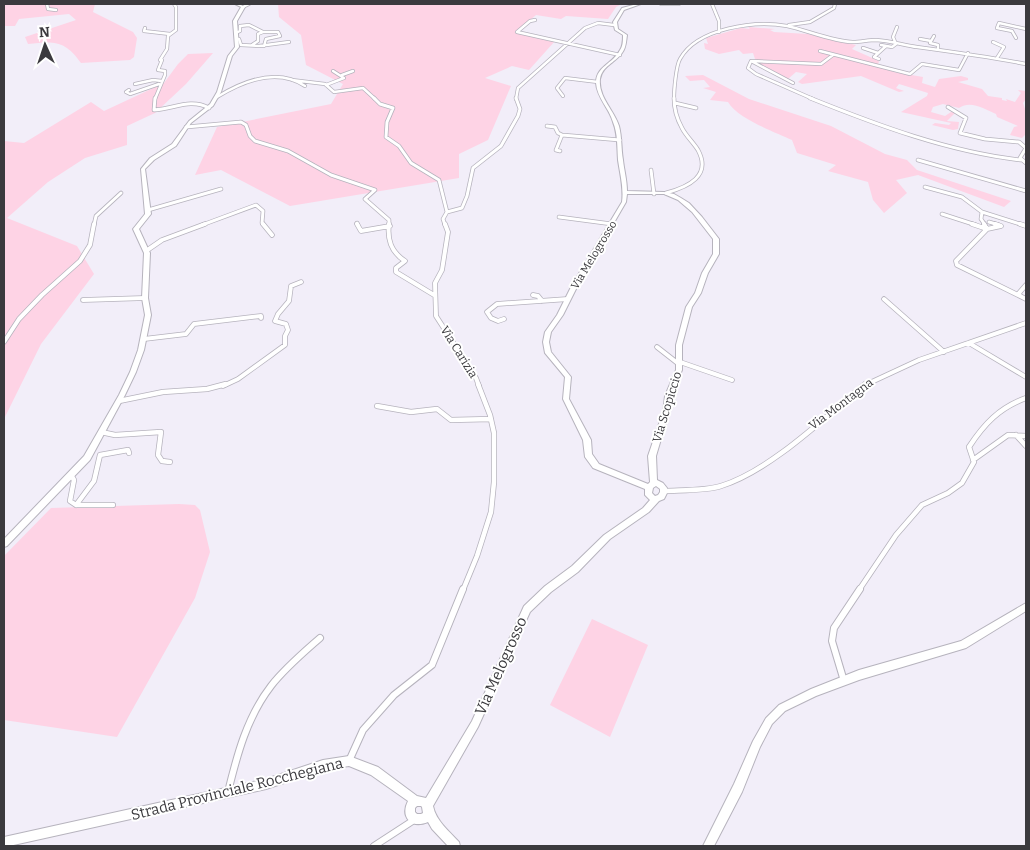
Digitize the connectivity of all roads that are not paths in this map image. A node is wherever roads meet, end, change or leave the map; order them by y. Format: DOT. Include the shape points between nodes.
graph roads {
  1 [pos="47,4"];
  2 [pos="174,4"];
  3 [pos="639,4"];
  4 [pos="661,4"];
  5 [pos="679,4"];
  6 [pos="712,4"];
  7 [pos="835,4"];
  8 [pos="243,5"];
  9 [pos="56,10"];
  10 [pos="535,20"];
  11 [pos="614,25"];
  12 [pos="785,26"];
  13 [pos="146,28"];
  14 [pos="897,28"];
  15 [pos="1026,28"];
  16 [pos="263,32"];
  17 [pos="719,32"];
  18 [pos="170,34"];
  19 [pos="236,36"];
  20 [pos="934,36"];
  21 [pos="1016,38"];
  22 [pos="920,39"];
  23 [pos="931,41"];
  24 [pos="289,42"];
  25 [pos="993,42"];
  26 [pos="568,44"];
  27 [pos="896,44"];
  28 [pos="881,45"];
  29 [pos="251,46"];
  30 [pos="264,46"];
  31 [pos="886,46"];
  32 [pos="863,48"];
  33 [pos="938,49"];
  34 [pos="820,51"];
  35 [pos="878,53"];
  36 [pos="968,53"];
  37 [pos="620,55"];
  38 [pos="834,55"];
  39 [pos="997,58"];
  40 [pos="879,59"];
  41 [pos="751,61"];
  42 [pos="1026,64"];
  43 [pos="333,71"];
  44 [pos="353,71"];
  45 [pos="342,75"];
  46 [pos="292,80"];
  47 [pos="162,81"];
  48 [pos="598,82"];
  49 [pos="793,83"];
  50 [pos="135,84"];
  51 [pos="159,84"];
  52 [pos="305,86"];
  53 [pos="326,86"];
  54 [pos="129,90"];
  55 [pos="563,96"];
  56 [pos="217,97"];
  57 [pos="675,103"];
  58 [pos="948,107"];
  59 [pos="209,108"];
  60 [pos="696,108"];
  61 [pos="547,126"];
  62 [pos="186,127"];
  63 [pos="562,134"];
  64 [pos="620,140"];
  65 [pos="560,151"];
  66 [pos="918,160"];
  67 [pos="1020,160"];
  68 [pos="1026,163"];
  69 [pos="650,170"];
  70 [pos="925,187"];
  71 [pos="221,189"];
  72 [pos="1026,191"];
  73 [pos="625,192"];
  74 [pos="121,193"];
  75 [pos="666,193"];
  76 [pos="654,194"];
  77 [pos="148,210"];
  78 [pos="447,212"];
  79 [pos="982,212"];
  80 [pos="942,214"];
  81 [pos="560,217"];
  82 [pos="989,222"];
  83 [pos="357,223"];
  84 [pos="612,224"];
  85 [pos="390,226"];
  86 [pos="1026,226"];
  87 [pos="987,229"];
  88 [pos="272,235"];
  89 [pos="146,251"];
  90 [pos="976,268"];
  91 [pos="970,271"];
  92 [pos="301,282"];
  93 [pos="1026,286"];
  94 [pos="434,295"];
  95 [pos="533,295"];
  96 [pos="1020,296"];
  97 [pos="145,298"];
  98 [pos="568,299"];
  99 [pos="884,299"];
  100 [pos="1026,299"];
  101 [pos="83,300"];
  102 [pos="542,301"];
  103 [pos="261,318"];
  104 [pos="504,319"];
  105 [pos="1026,323"];
  106 [pos="144,339"];
  107 [pos="4,342"];
  108 [pos="969,343"];
  109 [pos="657,348"];
  110 [pos="944,352"];
  111 [pos="680,364"];
  112 [pos="1026,377"];
  113 [pos="732,380"];
  114 [pos="1026,398"];
  115 [pos="119,401"];
  116 [pos="377,406"];
  117 [pos="492,419"];
  118 [pos="102,432"];
  119 [pos="1016,435"];
  120 [pos="1026,436"];
  121 [pos="1026,446"];
  122 [pos="129,453"];
  123 [pos="973,460"];
  124 [pos="170,462"];
  125 [pos="72,475"];
  126 [pos="651,486"];
  127 [pos="664,491"];
  128 [pos="657,498"];
  129 [pos="76,505"];
  130 [pos="112,505"];
  131 [pos="4,544"];
  132 [pos="1026,607"];
  133 [pos="320,638"];
  134 [pos="844,680"];
  135 [pos="349,761"];
  136 [pos="228,793"];
  137 [pos="419,809"];
  138 [pos="4,842"];
  139 [pos="374,846"];
  140 [pos="455,846"];
  141 [pos="708,846"];
  1 -- 9 [label="street" via="48,9"];
  2 -- 18 [label="street" via="176,30"];
  3 -- 11 [label="street" via="622,10"];
  4 -- 5 [label="street"];
  6 -- 17 [label="street"];
  7 -- 12 [label="street" via="834,8 810,22"];
  8 -- 19 [label="street" via="236,18"];
  10 -- 26 [label="street" via="517,32"];
  11 -- 26 [label="street" via="594,22 583,28"];
  11 -- 37 [label="street" via="625,35 625,48"];
  12 -- 17 [label="street" via="758,24"];
  12 -- 27 [label="street" via="852,42 871,39"];
  13 -- 18 [label="street" via="144,31"];
  14 -- 27 [label="street" via="893,37"];
  15 -- 21 [label="street" via="999,23 997,28 1012,31"];
  16 -- 19 [label="street" via="245,25 240,26"];
  16 -- 29 [label="street"];
  16 -- 30 [label="street" via="276,31 280,36 266,40"];
  17 -- 57 [label="street" via="699,39 679,60 674,83"];
  18 -- 47 [label="street" via="158,70 165,71"];
  19 -- 29 [label="street" via="241,45"];
  19 -- 56 [label="street" via="237,47 230,56"];
  20 -- 23 [label="street"];
  22 -- 23 [label="street"];
  23 -- 33 [label="street" via="931,44 938,45"];
  24 -- 30 [label="street"];
  25 -- 39 [label="street" via="1004,46"];
  26 -- 37 [label="street"];
  26 -- 78 [label="street" via="518,88 518,116 501,146 474,168 462,208"];
  27 -- 31 [label="street"];
  27 -- 33 [label="street"];
  28 -- 31 [label="street"];
  29 -- 30 [label="street"];
  31 -- 35 [label="street"];
  32 -- 35 [label="street"];
  33 -- 36 [label="street"];
  34 -- 38 [label="street"];
  35 -- 40 [label="street" via="874,57"];
  36 -- 38 [label="street" via="958,70 922,64 910,74"];
  36 -- 39 [label="street"];
  37 -- 48 [label="street" via="601,70"];
  38 -- 41 [label="street" via="821,64"];
  39 -- 42 [label="street"];
  41 -- 49 [label="street"];
  41 -- 67 [label="street" via="748,68 756,74 829,106 913,136"];
  43 -- 45 [label="street"];
  44 -- 45 [label="street"];
  45 -- 53 [label="street" via="344,78"];
  46 -- 52 [label="street"];
  46 -- 53 [label="street" via="307,80"];
  46 -- 56 [label="street" via="277,76 259,77"];
  47 -- 50 [label="street"];
  47 -- 51 [label="street"];
  48 -- 55 [label="street" via="565,78 557,88"];
  48 -- 64 [label="street, Via Melogrosso"];
  51 -- 54 [label="street" via="130,94 126,92"];
  51 -- 59 [label="street" via="154,110 194,102"];
  53 -- 78 [label="street, Via Carizia" via="334,92 363,88 380,104 393,108 387,122 386,137 399,146 411,163 439,180"];
  56 -- 59 [label="street"];
  57 -- 60 [label="street"];
  57 -- 75 [label="street" via="678,122 698,150 702,171 690,184"];
  58 -- 67 [label="street" via="966,118 960,133 1023,145 1026,148"];
  59 -- 62 [label="street"];
  61 -- 63 [label="street" via="555,127"];
  62 -- 77 [label="street" via="177,142 143,169"];
  62 -- 85 [label="street" via="232,122 246,125 255,141 288,151 331,175 375,190 365,199 389,220"];
  63 -- 64 [label="street"];
  63 -- 65 [label="street" via="556,150"];
  64 -- 73 [label="street, Via Melogrosso"];
  66 -- 72 [label="street"];
  67 -- 68 [label="street"];
  69 -- 76 [label="street"];
  70 -- 79 [label="street" via="968,199"];
  71 -- 77 [label="street"];
  73 -- 76 [label="street"];
  73 -- 84 [label="street, Via Melogrosso" via="624,202"];
  74 -- 107 [label="street" via="96,216 90,245 80,261 19,319"];
  75 -- 76 [label="street"];
  75 -- 111 [label="street, Via Scopiccio" via="696,211 717,244 716,254 689,308 679,345"];
  77 -- 89 [label="street" via="136,229"];
  78 -- 94 [label="street, Via Carizia" via="443,219 448,232 444,260"];
  79 -- 86 [label="street"];
  79 -- 87 [label="street" via="981,219"];
  80 -- 87 [label="street"];
  81 -- 84 [label="street"];
  82 -- 87 [label="street" via="1001,226"];
  83 -- 85 [label="street" via="362,233"];
  84 -- 98 [label="street, Via Melogrosso"];
  85 -- 94 [label="street" via="388,233 394,252 405,261 396,268 396,272"];
  87 -- 91 [label="street" via="956,261 957,265"];
  88 -- 89 [label="street" via="262,223 263,210 256,205 162,240"];
  89 -- 97 [label="street"];
  90 -- 91 [label="street"];
  91 -- 96 [label="street"];
  92 -- 115 [label="street" via="291,286 288,293 290,302 276,316 275,321 286,324 288,328 285,345 238,378 207,389 163,392"];
  93 -- 96 [label="street"];
  94 -- 117 [label="street, Via Carizia" via="436,316 476,378"];
  95 -- 102 [label="street"];
  96 -- 100 [label="street"];
  97 -- 101 [label="street"];
  97 -- 106 [label="street" via="148,321"];
  98 -- 102 [label="street"];
  98 -- 126 [label="street, Via Melogrosso" via="548,332 546,342 548,353 568,377 566,399 587,440 588,455 596,466"];
  99 -- 110 [label="street"];
  102 -- 104 [label="street" via="497,304 487,312 498,321"];
  103 -- 106 [label="street" via="249,316 194,324 186,334"];
  105 -- 108 [label="street, Via Montagna"];
  106 -- 115 [label="street"];
  108 -- 110 [label="street, Via Montagna"];
  108 -- 112 [label="street"];
  109 -- 111 [label="street"];
  110 -- 127 [label="street, Via Montagna" via="865,384 770,461 749,474 720,487"];
  111 -- 113 [label="street" via="692,365"];
  111 -- 126 [label="street, Via Scopiccio" via="652,456"];
  114 -- 123 [label="street" via="995,412 969,446"];
  115 -- 118 [label="street"];
  116 -- 117 [label="street" via="411,412 437,409 451,420"];
  117 -- 135 [label="street, Via Carizia" via="492,512 432,665 394,695 364,730"];
  118 -- 124 [label="street" via="115,435 162,432 158,455 162,461"];
  118 -- 125 [label="street" via="87,458"];
  119 -- 120 [label="street"];
  119 -- 121 [label="street"];
  119 -- 123 [label="street" via="1008,435"];
  122 -- 129 [label="street" via="128,450 100,455 94,481"];
  123 -- 134 [label="street" via="962,483 922,505 896,535 834,628 832,641"];
  125 -- 129 [label="street" via="70,501"];
  125 -- 131 [label="street"];
  126 -- 127 [label="street" via="659,485"];
  126 -- 128 [label="street" via="648,494"];
  127 -- 128 [label="street" via="664,495"];
  128 -- 137 [label="street, Via Melogrosso" via="646,510 607,537 527,610 475,724 433,794"];
  129 -- 130 [label="street"];
  132 -- 134 [label="street" via="963,645"];
  133 -- 136 [label="street" via="271,686 258,706 247,727"];
  134 -- 141 [label="street" via="782,708 769,720"];
  135 -- 136 [label="street, Strada Provinciale Rocchegiana" via="323,765"];
  135 -- 137 [label="street, Strada Provinciale Rocchegiana" via="374,771 404,793"];
  136 -- 138 [label="street, Strada Provinciale Rocchegiana"];
  137 -- 139 [label="street" via="404,826"];
  137 -- 140 [label="street"];
}
